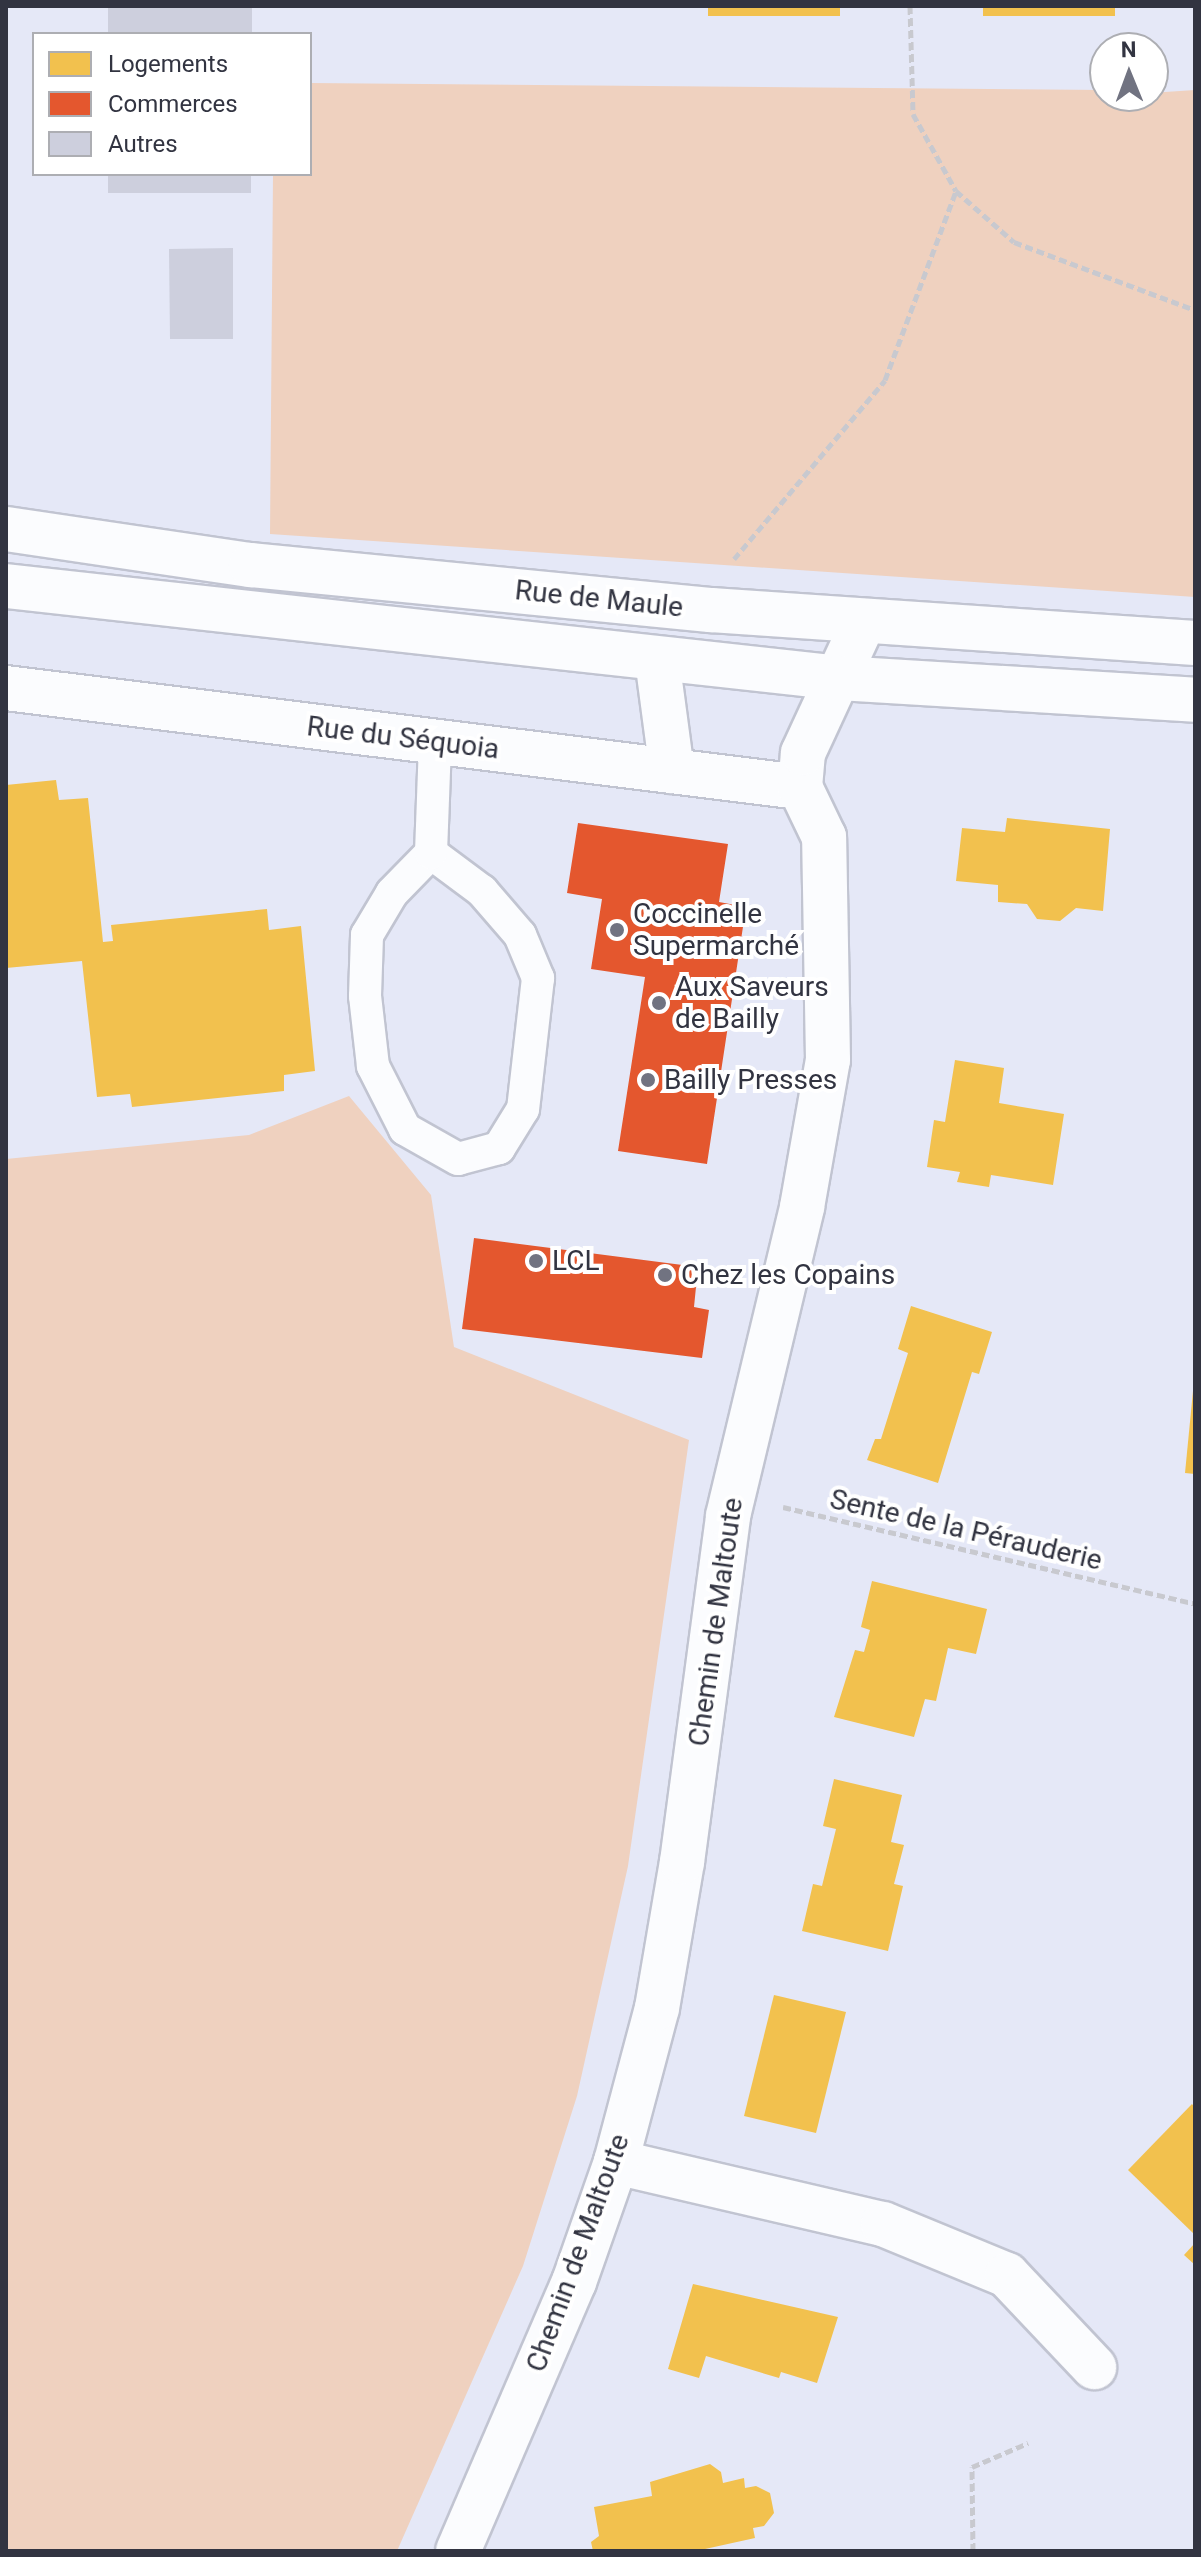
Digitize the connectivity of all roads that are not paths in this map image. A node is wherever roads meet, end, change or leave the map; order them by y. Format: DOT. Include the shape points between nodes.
graph roads {
  1 [pos="6,529"];
  2 [pos="6,586"];
  3 [pos="864,621"];
  4 [pos="1195,643"];
  5 [pos="657,659"];
  6 [pos="839,678"];
  7 [pos="6,688"];
  8 [pos="1195,700"];
  9 [pos="435,742"];
  10 [pos="672,771"];
  11 [pos="800,787"];
  12 [pos="431,853"];
  13 [pos="616,2162"];
  14 [pos="1094,2367"];
  15 [pos="458,2551"];
  1 -- 3 [label="street, Rue de Maule" via="251,565"];
  2 -- 5 [label="street, Rue de Maule"];
  3 -- 4 [label="street, Rue de Maule"];
  3 -- 6 [label="street"];
  5 -- 6 [label="street, Rue de Maule"];
  5 -- 10 [label="street"];
  6 -- 8 [label="street, Rue de Maule"];
  6 -- 11 [label="street" via="803,753"];
  7 -- 9 [label="street, Rue du Séquoia"];
  9 -- 10 [label="street, Rue du Séquoia"];
  9 -- 12 [label="lane"];
  10 -- 11 [label="street, Rue du Séquoia"];
  11 -- 13 [label="street, Chemin de Maltoute" via="824,837 828,1060 802,1207 728,1516 680,1877 657,2008"];
  12 -- 12 [label="lane" via="392,893 367,935 365,996 373,1066 405,1129 458,1159 499,1148 523,1109 538,978 511,924 482,891"];
  13 -- 14 [label="street" via="883,2224 1007,2275"];
  13 -- 15 [label="street, Chemin de Maltoute" via="574,2282"];
}
